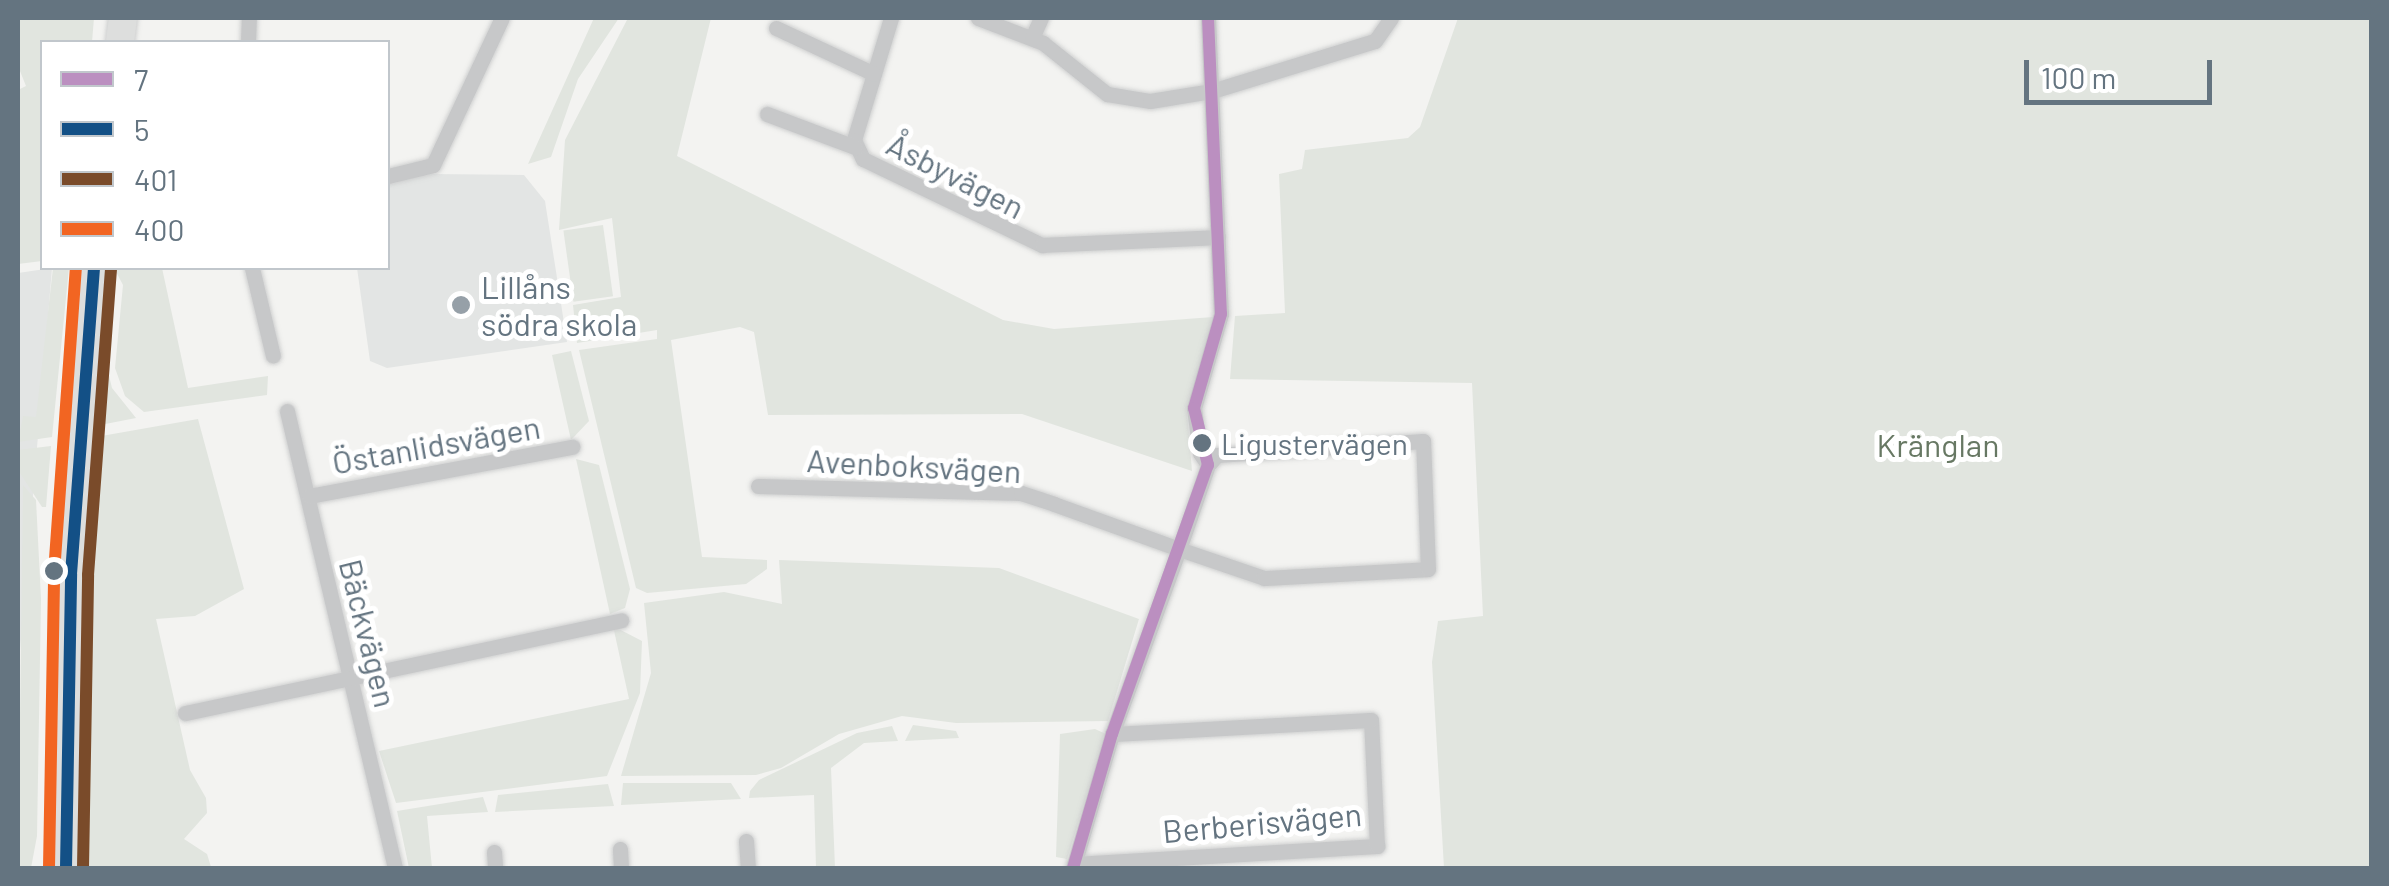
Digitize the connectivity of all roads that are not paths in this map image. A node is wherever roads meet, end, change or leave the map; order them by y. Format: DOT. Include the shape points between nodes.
graph roads {
  1 [pos="502,18"];
  2 [pos="890,18"];
  3 [pos="978,18"];
  4 [pos="1040,18"];
  5 [pos="1208,18"];
  6 [pos="1391,18"];
  7 [pos="776,28"];
  8 [pos="1032,38"];
  9 [pos="874,74"];
  10 [pos="1212,91"];
  11 [pos="766,114"];
  12 [pos="855,147"];
  13 [pos="390,176"];
  14 [pos="1218,237"];
  15 [pos="76,270"];
  16 [pos="94,270"];
  17 [pos="252,270"];
  18 [pos="272,356"];
  19 [pos="287,412"];
  20 [pos="71,417"];
  21 [pos="572,447"];
  22 [pos="69,453"];
  23 [pos="1208,464"];
  24 [pos="758,486"];
  25 [pos="309,496"];
  26 [pos="1179,549"];
  27 [pos="621,620"];
  28 [pos="353,677"];
  29 [pos="185,714"];
  30 [pos="1112,734"];
  31 [pos="746,841"];
  32 [pos="620,849"];
  33 [pos="1074,866"];
  34 [pos="48,868"];
  35 [pos="66,868"];
  36 [pos="396,868"];
  37 [pos="621,868"];
  38 [pos="748,868"];
  1 -- 13 [label="street" via="433,165"];
  2 -- 9 [label="street, Åsbyvägen"];
  3 -- 8 [label="street"];
  4 -- 8 [label="street"];
  5 -- 10 [label="street"];
  6 -- 10 [label="street" via="1375,41"];
  7 -- 9 [label="street"];
  8 -- 10 [label="street" via="1107,94 1150,101"];
  9 -- 12 [label="street, Åsbyvägen"];
  10 -- 14 [label="street"];
  11 -- 12 [label="street, Åsbyvägen"];
  12 -- 14 [label="street, Åsbyvägen" via="876,167 1042,245"];
  14 -- 23 [label="street" via="1221,314 1194,408 1200,453"];
  15 -- 20 [label="highway"];
  16 -- 20 [label="highway"];
  17 -- 18 [label="street"];
  19 -- 25 [label="street, Bäckvägen"];
  20 -- 22 [label="highway"];
  21 -- 25 [label="street, Östanlidsvägen"];
  22 -- 34 [label="highway"];
  22 -- 35 [label="highway"];
  23 -- 26 [label="street"];
  23 -- 26 [label="street" via="1217,455 1423,441 1428,570 1264,578"];
  24 -- 26 [label="street, Avenboksvägen" via="1021,493"];
  25 -- 28 [label="street, Bäckvägen"];
  26 -- 30 [label="street"];
  27 -- 28 [label="street"];
  28 -- 29 [label="street"];
  28 -- 36 [label="street, Bäckvägen"];
  30 -- 33 [label="street"];
  30 -- 33 [label="street, Berberisvägen" via="1371,720 1378,846"];
  31 -- 38 [label="street"];
  32 -- 37 [label="street"];
}
